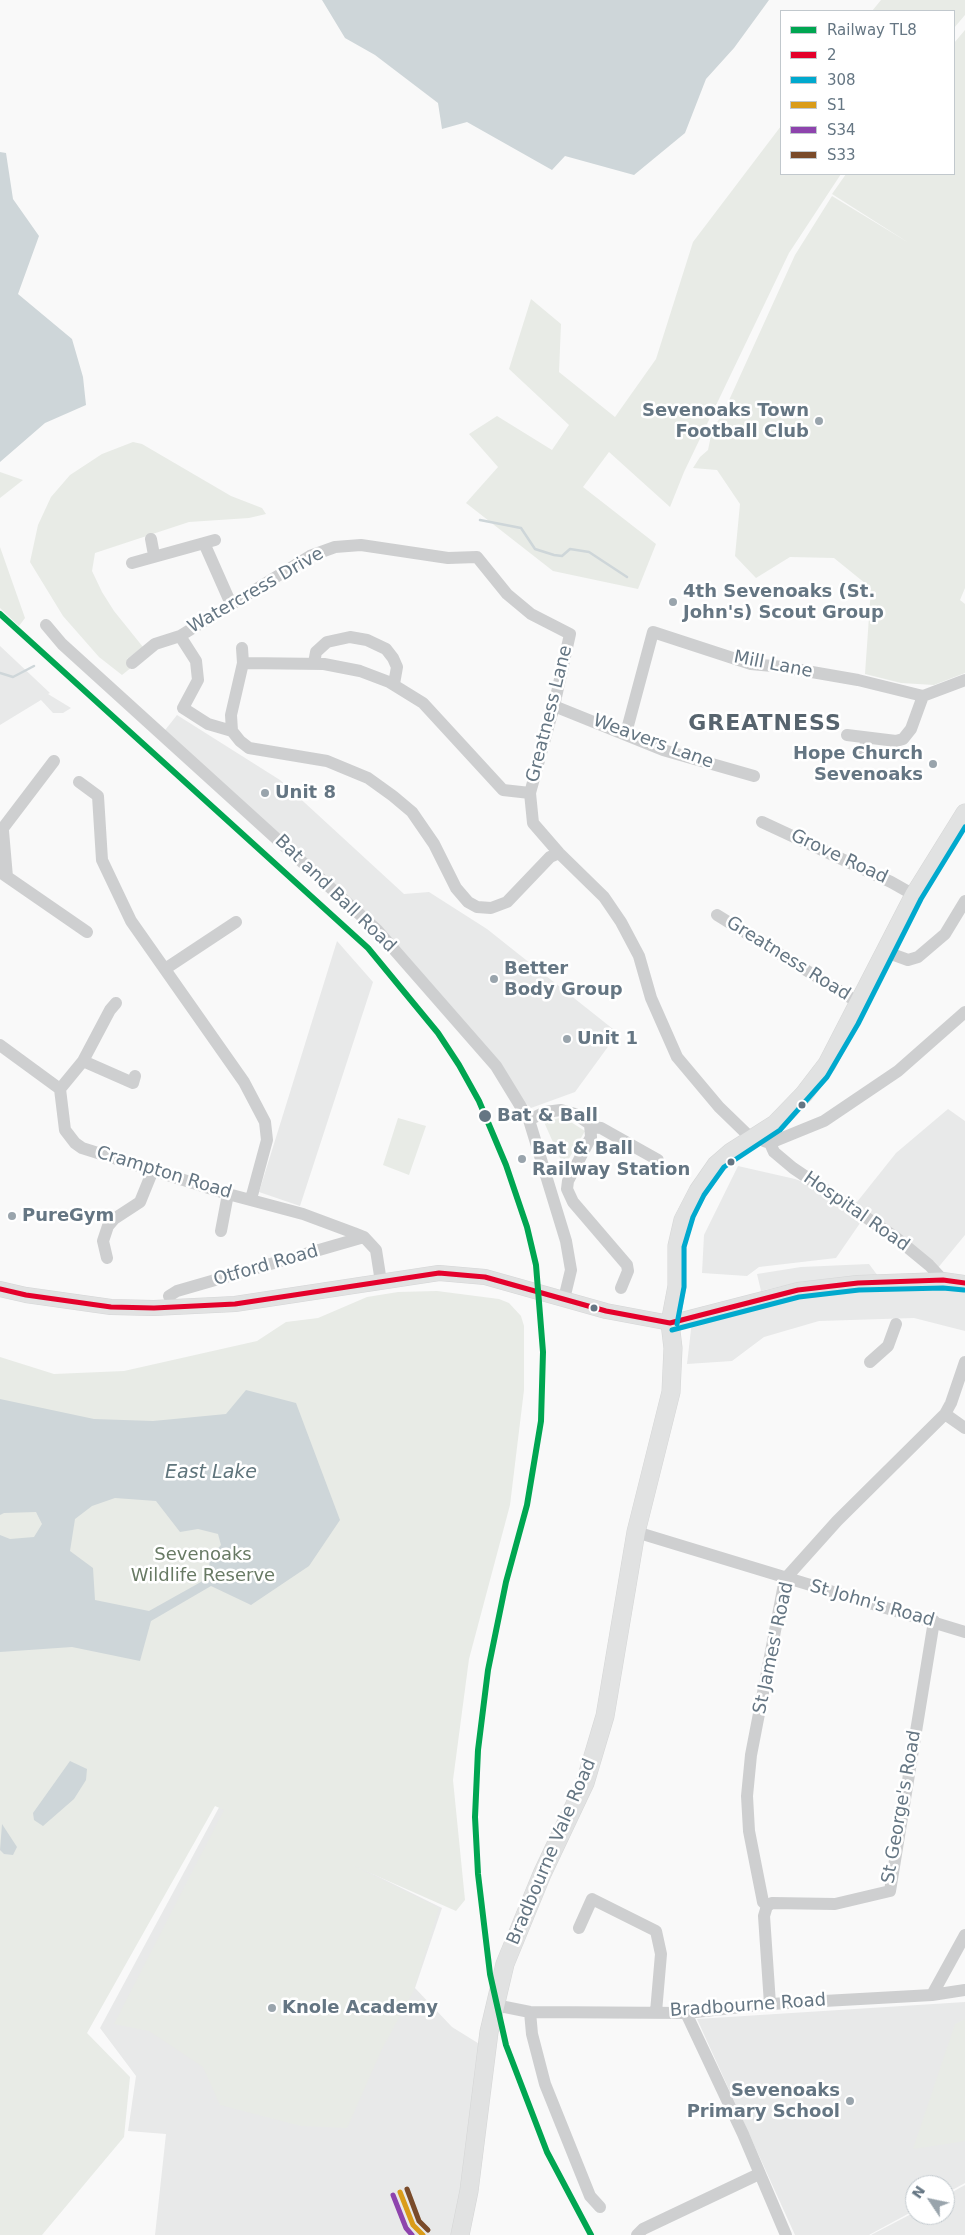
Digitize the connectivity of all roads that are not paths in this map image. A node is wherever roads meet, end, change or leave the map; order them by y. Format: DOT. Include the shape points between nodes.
graph roads {
  1 [pos="151,539"];
  2 [pos="154,555"];
  3 [pos="132,563"];
  4 [pos="231,604"];
  5 [pos="46,625"];
  6 [pos="570,634"];
  7 [pos="180,636"];
  8 [pos="242,648"];
  9 [pos="132,663"];
  10 [pos="243,663"];
  11 [pos="314,663"];
  12 [pos="965,680"];
  13 [pos="394,684"];
  14 [pos="923,696"];
  15 [pos="554,706"];
  16 [pos="232,731"];
  17 [pos="626,733"];
  18 [pos="848,735"];
  19 [pos="54,761"];
  20 [pos="754,776"];
  21 [pos="79,782"];
  22 [pos="530,794"];
  23 [pos="965,813"];
  24 [pos="762,822"];
  25 [pos="1,832"];
  26 [pos="559,853"];
  27 [pos="3,874"];
  28 [pos="914,895"];
  29 [pos="965,901"];
  30 [pos="717,915"];
  31 [pos="236,922"];
  32 [pos="87,932"];
  33 [pos="886,952"];
  34 [pos="165,969"];
  35 [pos="116,1003"];
  36 [pos="859,1004"];
  37 [pos="965,1012"];
  38 [pos="0,1045"];
  39 [pos="83,1061"];
  40 [pos="135,1076"];
  41 [pos="60,1089"];
  42 [pos="529,1120"];
  43 [pos="591,1127"];
  44 [pos="760,1138"];
  45 [pos="658,1160"];
  46 [pos="153,1170"];
  47 [pos="228,1194"];
  48 [pos="251,1200"];
  49 [pos="221,1231"];
  50 [pos="364,1238"];
  51 [pos="107,1258"];
  52 [pos="943,1280"];
  53 [pos="381,1282"];
  54 [pos="965,1283"];
  55 [pos="621,1288"];
  56 [pos="0,1289"];
  57 [pos="169,1296"];
  58 [pos="564,1300"];
  59 [pos="670,1323"];
  60 [pos="896,1324"];
  61 [pos="870,1362"];
  62 [pos="965,1362"];
  63 [pos="945,1414"];
  64 [pos="965,1428"];
  65 [pos="636,1532"];
  66 [pos="785,1579"];
  67 [pos="934,1621"];
  68 [pos="965,1632"];
  69 [pos="767,1906"];
  70 [pos="579,1928"];
  71 [pos="965,1935"];
  72 [pos="965,1990"];
  73 [pos="932,1995"];
  74 [pos="770,2004"];
  75 [pos="495,2005"];
  76 [pos="530,2012"];
  77 [pos="656,2012"];
  78 [pos="686,2013"];
  79 [pos="759,2174"];
  80 [pos="600,2207"];
  81 [pos="460,2235"];
  82 [pos="637,2235"];
  83 [pos="786,2235"];
  1 -- 2 [label="street"];
  2 -- 3 [label="street"];
  2 -- 4 [label="street" via="209,541"];
  4 -- 6 [label="street, Watercress Drive" via="310,556 335,547 361,545 448,558 477,557 507,594 531,614"];
  4 -- 7 [label="street, Watercress Drive"];
  5 -- 42 [label="street, Bat and Ball Road" via="62,644 377,930 496,1066"];
  6 -- 15 [label="street, Greatness Lane"];
  7 -- 9 [label="street, Watercress Drive" via="155,644"];
  7 -- 16 [label="street" via="196,661 198,680 183,708 208,724"];
  8 -- 10 [label="street"];
  10 -- 11 [label="street"];
  10 -- 16 [label="street" via="232,706"];
  11 -- 13 [label="street" via="350,668"];
  11 -- 13 [label="street" via="316,652 327,642 350,637 367,640 386,649 393,658 397,676"];
  12 -- 14 [label="street"];
  13 -- 22 [label="street" via="423,704 504,790"];
  14 -- 17 [label="street, Mill Lane" via="858,680 751,664 653,632"];
  14 -- 18 [label="street" via="911,729 903,739 865,744"];
  15 -- 17 [label="street, Weavers Lane"];
  15 -- 22 [label="street, Greatness Lane"];
  16 -- 26 [label="street" via="249,748 327,761 368,778 412,812 434,844 456,888 477,907 491,908 507,902 550,858"];
  17 -- 20 [label="street, Weavers Lane" via="686,758"];
  19 -- 25 [label="street"];
  21 -- 34 [label="street" via="98,796 102,860 131,921"];
  22 -- 26 [label="street, Greatness Lane" via="533,823"];
  23 -- 28 [label="highway, Bradbourne Vale Road"];
  24 -- 28 [label="street, Grove Road"];
  25 -- 27 [label="street"];
  26 -- 44 [label="street, Greatness Lane" via="604,897 621,922 639,956 651,998 677,1056 706,1093"];
  27 -- 32 [label="street"];
  28 -- 33 [label="highway, Bradbourne Vale Road"];
  29 -- 33 [label="street" via="944,934 918,957 908,960"];
  30 -- 36 [label="street, Greatness Road"];
  31 -- 34 [label="street"];
  33 -- 36 [label="highway, Bradbourne Vale Road"];
  34 -- 48 [label="street" via="242,1078 265,1122 267,1140"];
  35 -- 39 [label="street"];
  36 -- 44 [label="highway, Bradbourne Vale Road" via="835,1052 813,1083"];
  37 -- 44 [label="street" via="898,1071 850,1106 824,1121"];
  38 -- 41 [label="street"];
  39 -- 40 [label="street" via="133,1083"];
  39 -- 41 [label="street"];
  41 -- 46 [label="street, Crampton Road" via="65,1130 74,1143"];
  42 -- 43 [label="street" via="548,1111 565,1110 580,1116"];
  42 -- 58 [label="street, Bat and Ball Road" via="566,1241 571,1270"];
  43 -- 45 [label="street" via="601,1128"];
  43 -- 55 [label="street" via="591,1137 568,1180 567,1189 578,1207 627,1265"];
  44 -- 52 [label="street, Hospital Road" via="784,1161 910,1248"];
  44 -- 59 [label="highway, Bradbourne Vale Road" via="731,1152 716,1165 686,1214 677,1246 677,1286"];
  46 -- 47 [label="street, Crampton Road"];
  46 -- 51 [label="street" via="140,1202 114,1219 98,1241"];
  47 -- 48 [label="street, Crampton Road"];
  47 -- 49 [label="street"];
  48 -- 50 [label="street, Crampton Road" via="303,1214"];
  50 -- 53 [label="street, Crampton Road" via="376,1250"];
  50 -- 57 [label="street, Otford Road" via="177,1291"];
  52 -- 54 [label="main road"];
  52 -- 59 [label="main road" via="858,1283 798,1290"];
  53 -- 56 [label="main road, Otford Road" via="235,1304 154,1308 111,1307"];
  53 -- 58 [label="main road, Otford Road" via="439,1273 485,1277"];
  58 -- 59 [label="main road, Otford Road"];
  59 -- 65 [label="highway, Bradbourne Vale Road" via="673,1348 671,1392"];
  60 -- 61 [label="street" via="888,1346"];
  62 -- 63 [label="street, St James' Road"];
  63 -- 64 [label="street"];
  63 -- 66 [label="street, St James' Road" via="837,1521"];
  65 -- 66 [label="street, St John's Road"];
  65 -- 75 [label="highway, Bradbourne Vale Road" via="611,1685 585,1783 542,1874 505,1964"];
  66 -- 67 [label="street, St John's Road"];
  66 -- 69 [label="street, St James' Road" via="751,1755 747,1796 751,1840 763,1902"];
  67 -- 68 [label="street, St John's Road"];
  67 -- 69 [label="street, St George's Road" via="890,1891 835,1904 772,1903"];
  69 -- 74 [label="street" via="764,1916"];
  70 -- 77 [label="street" via="592,1899 656,1931 661,1954"];
  71 -- 73 [label="street"];
  72 -- 73 [label="street, Bradbourne Road"];
  73 -- 74 [label="street, Bradbourne Road"];
  74 -- 78 [label="street, Bradbourne Road"];
  75 -- 76 [label="street, Bradbourne Road"];
  75 -- 81 [label="highway, Bradbourne Vale Road"];
  76 -- 77 [label="street, Bradbourne Road"];
  76 -- 80 [label="street" via="544,2084 590,2196"];
  77 -- 78 [label="street, Bradbourne Road"];
  78 -- 79 [label="street"];
  79 -- 82 [label="street" via="643,2229"];
  79 -- 83 [label="street"];
}
